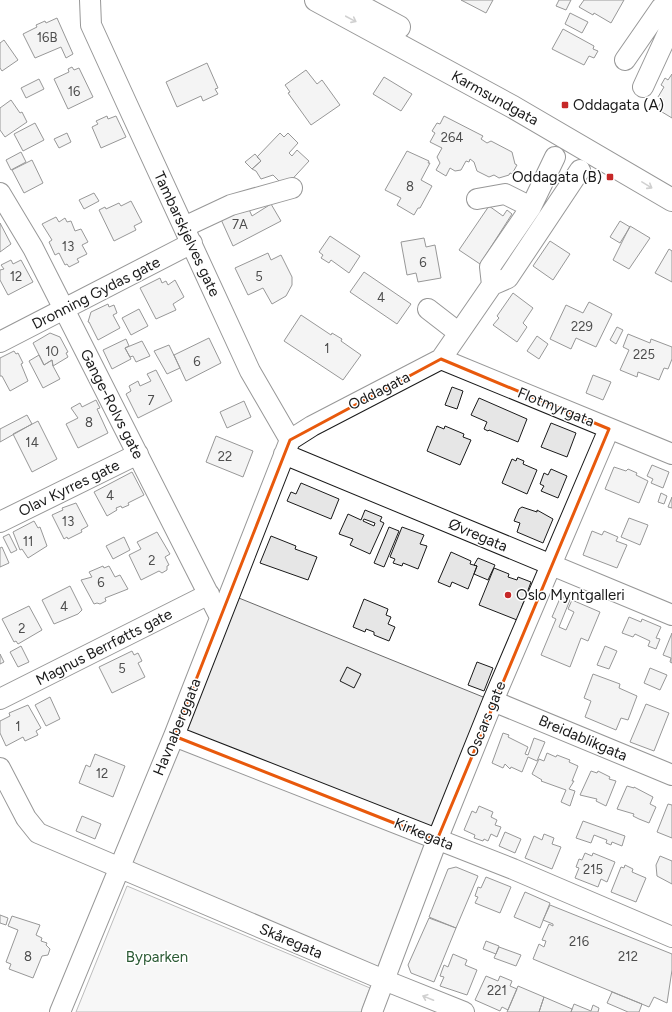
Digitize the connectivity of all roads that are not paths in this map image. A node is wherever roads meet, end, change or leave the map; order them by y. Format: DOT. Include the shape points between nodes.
graph roads {
  1 [pos="80,0"];
  2 [pos="90,0"];
  3 [pos="316,0"];
  4 [pos="349,0"];
  5 [pos="672,3"];
  6 [pos="672,24"];
  7 [pos="91,25"];
  8 [pos="625,60"];
  9 [pos="643,87"];
  10 [pos="555,157"];
  11 [pos="580,170"];
  12 [pos="672,184"];
  13 [pos="292,188"];
  14 [pos="0,192"];
  15 [pos="477,199"];
  16 [pos="672,200"];
  17 [pos="531,207"];
  18 [pos="188,235"];
  19 [pos="492,284"];
  20 [pos="428,309"];
  21 [pos="63,310"];
  22 [pos="459,333"];
  23 [pos="0,342"];
  24 [pos="441,359"];
  25 [pos="609,429"];
  26 [pos="287,447"];
  27 [pos="138,454"];
  28 [pos="672,454"];
  29 [pos="0,522"];
  30 [pos="552,566"];
  31 [pos="209,594"];
  32 [pos="672,615"];
  33 [pos="220,616"];
  34 [pos="0,699"];
  35 [pos="493,701"];
  36 [pos="174,736"];
  37 [pos="0,768"];
  38 [pos="672,775"];
  39 [pos="7,800"];
  40 [pos="437,840"];
  41 [pos="118,868"];
  42 [pos="672,937"];
  43 [pos="384,980"];
  44 [pos="60,1012"];
  45 [pos="372,1012"];
  46 [pos="464,1012"];
  1 -- 7 [label="street, Tambarskjelves gate"];
  2 -- 7 [label="street, Tambarskjelves gate"];
  3 -- 16 [label="main road, Karmsundgata, one-way" via="513,107"];
  4 -- 12 [label="main road, Karmsundgata"];
  5 -- 8 [label="street" via="661,8"];
  6 -- 9 [label="street"];
  7 -- 18 [label="street, Tambarskjelves gate"];
  10 -- 17 [label="street"];
  11 -- 19 [label="street" via="508,278"];
  13 -- 18 [label="street, Dronning Gydas gate" via="231,205"];
  14 -- 21 [label="street, Gange-Rolvs gate" via="33,248"];
  15 -- 17 [label="street" via="505,194"];
  17 -- 19 [label="street" via="490,267"];
  18 -- 21 [label="street, Dronning Gydas gate"];
  18 -- 26 [label="street, Tambarskjelves gate"];
  19 -- 22 [label="street, Oddagata"];
  20 -- 22 [label="street"];
  21 -- 23 [label="street, Dronning Gydas gate"];
  21 -- 27 [label="street, Gange-Rolvs gate"];
  22 -- 24 [label="street, Oddagata"];
  24 -- 25 [label="street, Flotmyrgata"];
  24 -- 26 [label="street, Oddagata" via="312,426"];
  25 -- 28 [label="street, Flotmyrgata"];
  25 -- 30 [label="street, Oscars gate"];
  26 -- 30 [label="street, Øvregata"];
  26 -- 33 [label="street, Havnaberggata"];
  27 -- 29 [label="street, Olav Kyrres gate"];
  27 -- 31 [label="street, Gange-Rolvs gate"];
  30 -- 32 [label="street, Øvregata"];
  30 -- 35 [label="street, Oscars gate"];
  31 -- 33 [label="street, Gange-Rolvs gate"];
  31 -- 34 [label="street, Magnus Berrføtts gate"];
  33 -- 36 [label="street, Havnaberggata"];
  35 -- 38 [label="street, Breidablikgata"];
  35 -- 40 [label="street, Oscars gate"];
  36 -- 40 [label="street, Kirkegata" via="306,786"];
  36 -- 41 [label="street, Havnaberggata"];
  37 -- 39 [label="street, Skåregata"];
  39 -- 41 [label="street, Skåregata" via="38,832"];
  40 -- 42 [label="street, Kirkegata"];
  40 -- 43 [label="street, Oscars gate"];
  41 -- 43 [label="street, Skåregata"];
  41 -- 44 [label="street, Havnaberggata"];
  43 -- 45 [label="street, Oscars gate"];
  46 -- 43 [label="street, Skåregata, one-way"];
}
